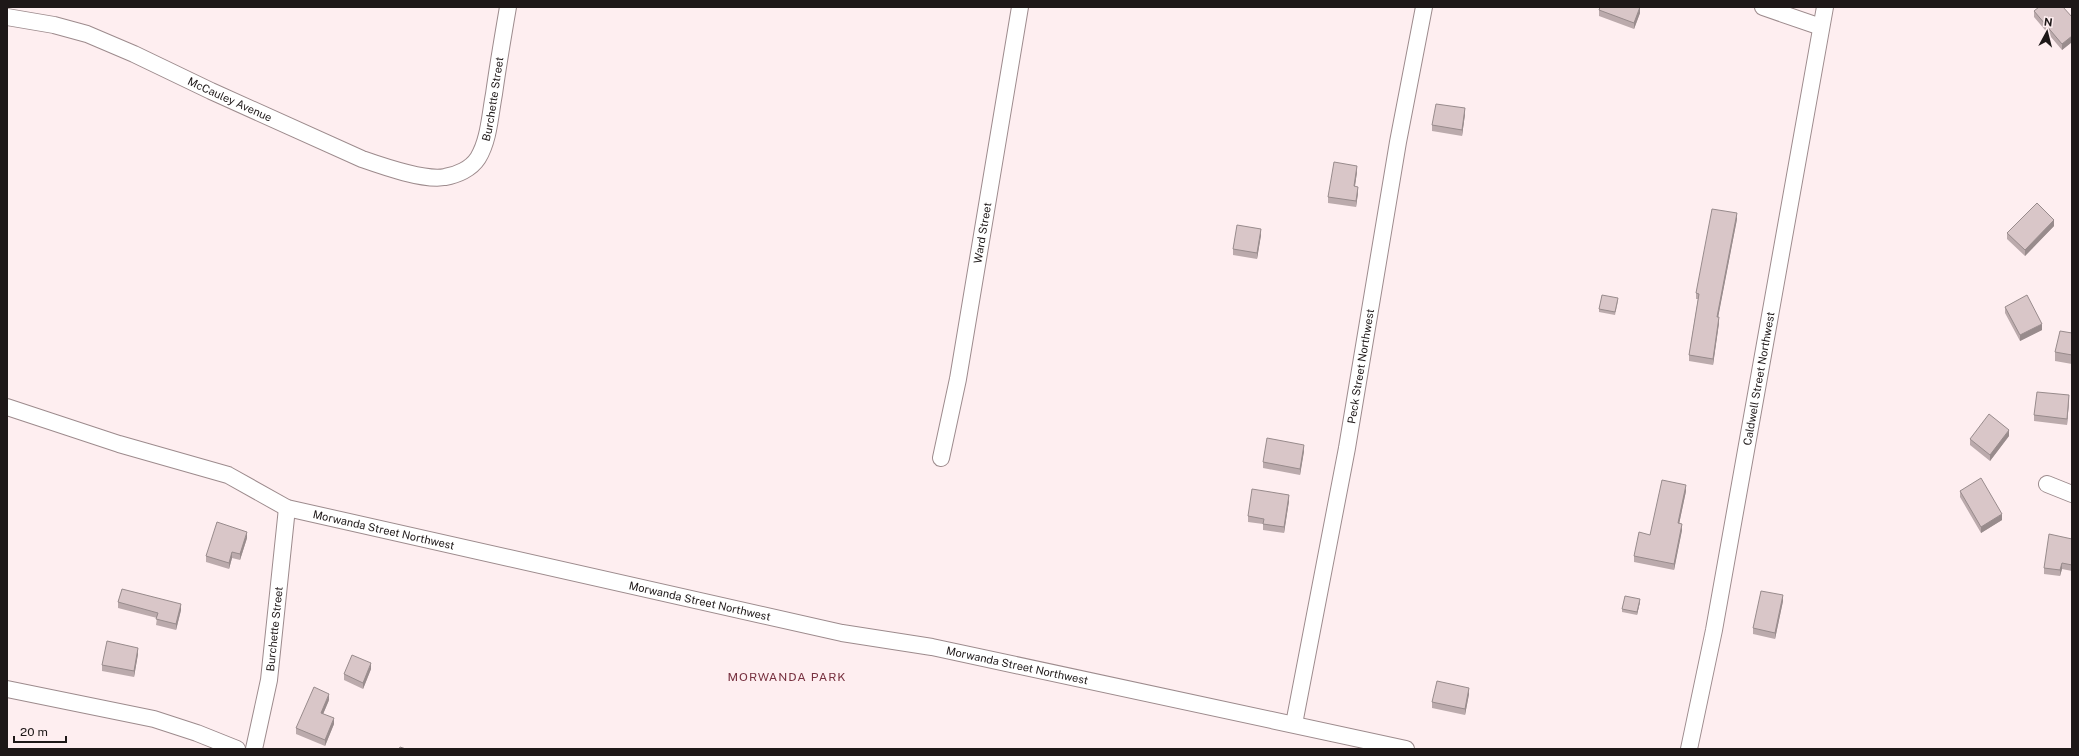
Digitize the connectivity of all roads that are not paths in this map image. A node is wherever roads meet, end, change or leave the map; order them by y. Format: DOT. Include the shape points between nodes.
graph roads {
  1 [pos="508,7"];
  2 [pos="1020,7"];
  3 [pos="1424,7"];
  4 [pos="1763,7"];
  5 [pos="1825,7"];
  6 [pos="7,17"];
  7 [pos="1821,27"];
  8 [pos="452,175"];
  9 [pos="7,406"];
  10 [pos="941,458"];
  11 [pos="2047,484"];
  12 [pos="2072,494"];
  13 [pos="287,508"];
  14 [pos="7,689"];
  15 [pos="1294,724"];
  16 [pos="237,749"];
  17 [pos="254,749"];
  18 [pos="1406,749"];
  19 [pos="1689,749"];
  1 -- 8 [label="street, Burchette Street" via="488,129 482,150 470,167"];
  2 -- 10 [label="street, Ward Street" via="958,379"];
  3 -- 15 [label="street, Peck Street Northwest"];
  4 -- 7 [label="street"];
  5 -- 7 [label="street, Caldwell Street Northwest"];
  6 -- 8 [label="street, McCauley Avenue" via="87,34 362,159 432,177 444,178"];
  7 -- 19 [label="street, Caldwell Street Northwest" via="1714,630"];
  9 -- 13 [label="street, Morwanda Street Northwest" via="119,444 228,475"];
  11 -- 12 [label="street"];
  13 -- 15 [label="street, Morwanda Street Northwest" via="842,633 932,647"];
  13 -- 17 [label="street, Burchette Street" via="269,680"];
  14 -- 16 [label="street" via="154,719"];
  15 -- 18 [label="street, Morwanda Street Northwest"];
}
